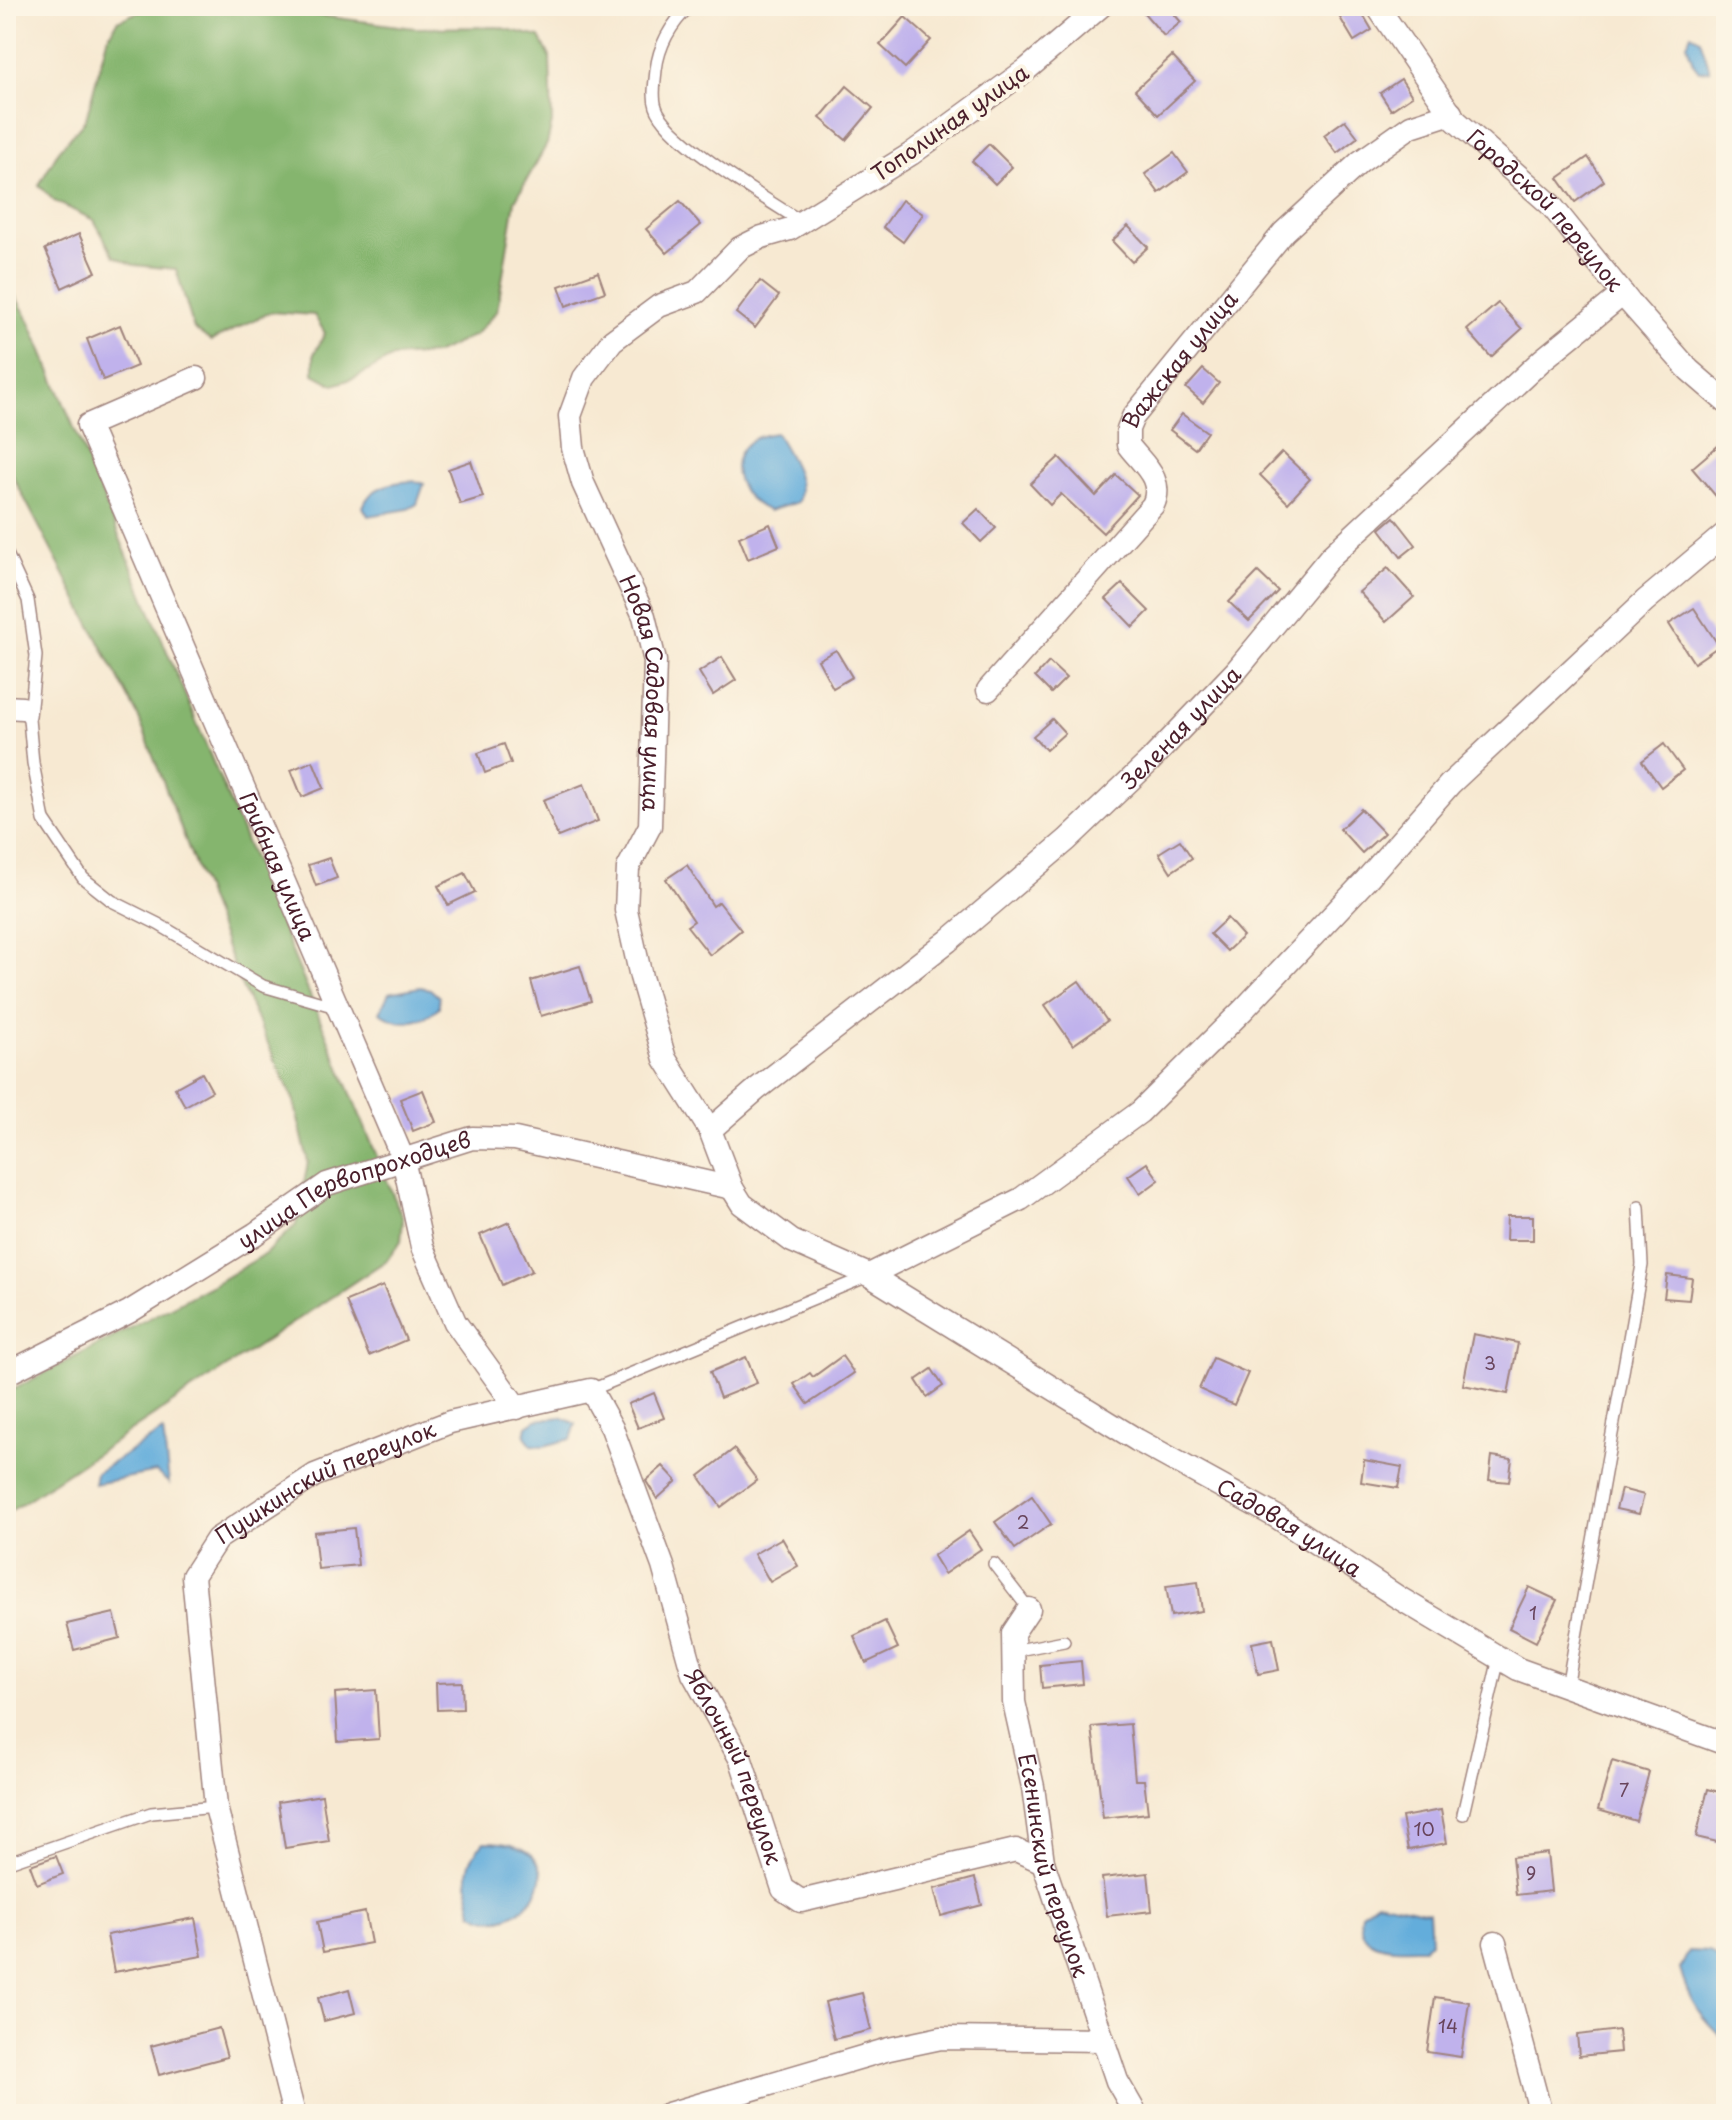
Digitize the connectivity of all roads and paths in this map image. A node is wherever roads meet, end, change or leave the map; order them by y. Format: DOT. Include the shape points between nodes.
graph roads {
  1 [pos="690,6"];
  2 [pos="1101,6"];
  3 [pos="1377,6"];
  4 [pos="1451,113"];
  5 [pos="796,226"];
  6 [pos="1623,294"];
  7 [pos="196,378"];
  8 [pos="1726,402"];
  9 [pos="1726,533"];
  10 [pos="7,554"];
  11 [pos="988,690"];
  12 [pos="19,711"];
  13 [pos="338,1007"];
  14 [pos="710,1130"];
  15 [pos="403,1159"];
  16 [pos="732,1188"];
  17 [pos="1639,1207"];
  18 [pos="869,1275"];
  19 [pos="6,1374"];
  20 [pos="591,1390"];
  21 [pos="517,1408"];
  22 [pos="994,1564"];
  23 [pos="1029,1609"];
  24 [pos="1064,1641"];
  25 [pos="1013,1651"];
  26 [pos="1499,1658"];
  27 [pos="1567,1687"];
  28 [pos="1726,1744"];
  29 [pos="216,1807"];
  30 [pos="1463,1814"];
  31 [pos="1043,1862"];
  32 [pos="6,1863"];
  33 [pos="1495,1943"];
  34 [pos="1103,2040"];
  35 [pos="294,2114"];
  36 [pos="668,2114"];
  37 [pos="1136,2114"];
  38 [pos="1541,2114"];
  1 -- 5 [label="lane" via="665,36 657,61 656,110 679,136"];
  2 -- 5 [label="street, Тополиная улица" via="937,135"];
  3 -- 4 [label="street, Городской переулок"];
  4 -- 6 [label="street, Городской переулок" via="1550,204"];
  4 -- 11 [label="street, Важская улица" via="1411,126 1360,162 1284,232 1133,417 1128,445 1157,479 1153,505"];
  5 -- 14 [label="street, Новая Садовая улица" via="740,248 697,292 659,306 612,341 584,378 570,416 583,483 644,616 655,661 650,826 628,868 626,910 665,1059"];
  6 -- 8 [label="street, Городской переулок" via="1689,370"];
  6 -- 14 [label="street, Зеленая улица" via="1542,360 1331,556 1236,671 1067,840"];
  7 -- 13 [label="street, Грибная улица" via="88,425"];
  9 -- 18 [label="street" via="1645,601 1450,784 1284,967 1140,1112 1021,1199"];
  10 -- 12 [label="lane" via="28,600 36,656"];
  12 -- 13 [label="lane" via="44,820 83,878 112,901 263,986"];
  13 -- 15 [label="street, Грибная улица"];
  14 -- 16 [label="street, Новая Садовая улица"];
  15 -- 16 [label="street, улица Первопроходцев" via="472,1138 515,1139"];
  15 -- 19 [label="street, улица Первопроходцев" via="327,1184 129,1312"];
  15 -- 21 [label="street, Грибная улица" via="422,1247 455,1322"];
  16 -- 18 [label="street, Новая Садовая улица" via="742,1204 792,1241"];
  17 -- 27 [label="lane" via="1642,1265"];
  18 -- 20 [label="lane"];
  18 -- 26 [label="street, Садовая улица" via="1137,1440 1277,1517"];
  20 -- 21 [label="street, Пушкинский переулок"];
  20 -- 31 [label="street, Яблочный переулок" via="612,1428 663,1566 693,1674 741,1760 783,1889 801,1901 1016,1850"];
  21 -- 29 [label="street, Пушкинский переулок" via="450,1422 315,1475 217,1539 193,1576"];
  22 -- 23 [label="lane"];
  23 -- 25 [label="street, Есенинский переулок" via="1013,1633"];
  24 -- 25 [label="lane"];
  25 -- 31 [label="street, Есенинский переулок" via="1014,1702"];
  26 -- 27 [label="street, Садовая улица"];
  26 -- 30 [label="lane"];
  27 -- 28 [label="street, Садовая улица"];
  29 -- 32 [label="lane" via="151,1813"];
  29 -- 35 [label="street, Пушкинский переулок"];
  31 -- 34 [label="street, Есенинский переулок"];
  33 -- 38 [label="street"];
  34 -- 36 [label="street" via="941,2038"];
  34 -- 37 [label="street, Есенинский переулок"];
}
